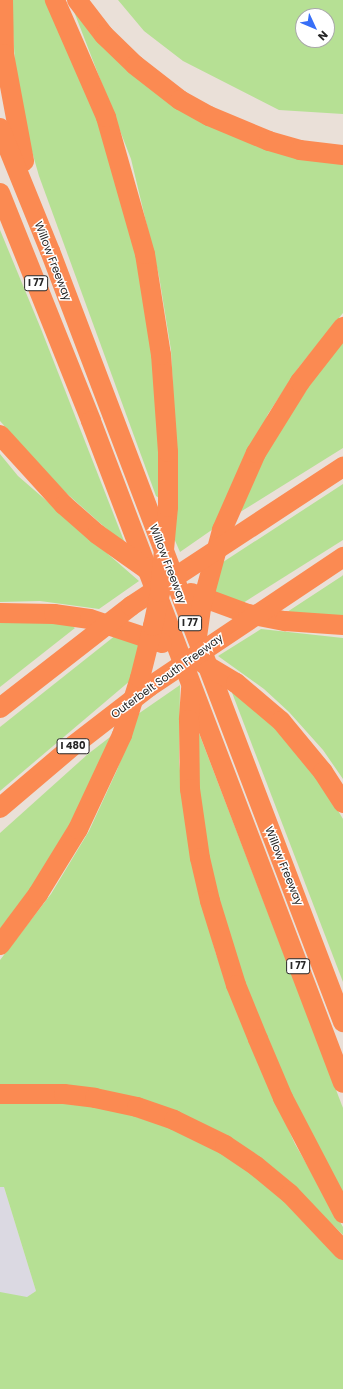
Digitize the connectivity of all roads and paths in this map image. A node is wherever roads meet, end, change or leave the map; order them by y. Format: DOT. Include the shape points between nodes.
graph roads {
  1 [pos="3,0"];
  2 [pos="55,0"];
  3 [pos="77,0"];
  4 [pos="0,128"];
  5 [pos="343,155"];
  6 [pos="0,193"];
  7 [pos="50,252"];
  8 [pos="343,327"];
  9 [pos="0,435"];
  10 [pos="343,467"];
  11 [pos="343,557"];
  12 [pos="0,613"];
  13 [pos="343,625"];
  14 [pos="0,708"];
  15 [pos="343,803"];
  16 [pos="0,808"];
  17 [pos="0,945"];
  18 [pos="343,1022"];
  19 [pos="343,1084"];
  20 [pos="0,1094"];
  21 [pos="343,1213"];
  22 [pos="343,1250"];
  1 -- 7 [label="highway" via="4,54 16,128"];
  2 -- 17 [label="highway" via="106,116 145,254 161,355 168,452 168,507 160,592 132,707 110,764 78,829 56,866"];
  3 -- 5 [label="highway" via="104,35 180,100 209,116 269,141 300,150"];
  4 -- 7 [label="highway, Willow Freeway / I 77"];
  6 -- 19 [label="highway, Willow Freeway / I 77" via="91,421"];
  7 -- 18 [label="highway, Willow Freeway / I 77"];
  8 -- 21 [label="highway" via="317,358 276,418 239,488 222,530 201,608 188,720 194,820 210,901 223,944 236,985 283,1098"];
  9 -- 13 [label="highway" via="64,505 97,534 155,575 213,602 248,614 285,621"];
  10 -- 14 [label="highway" via="209,553 60,659"];
  11 -- 16 [label="highway, Outerbelt South Freeway / I 480" via="149,688 74,745"];
  12 -- 15 [label="highway" via="54,614 90,619 134,632 211,667 236,683 281,721 320,767"];
  20 -- 22 [label="highway" via="56,1093 95,1098 137,1107 174,1120 225,1145 256,1166 296,1200"];
}
